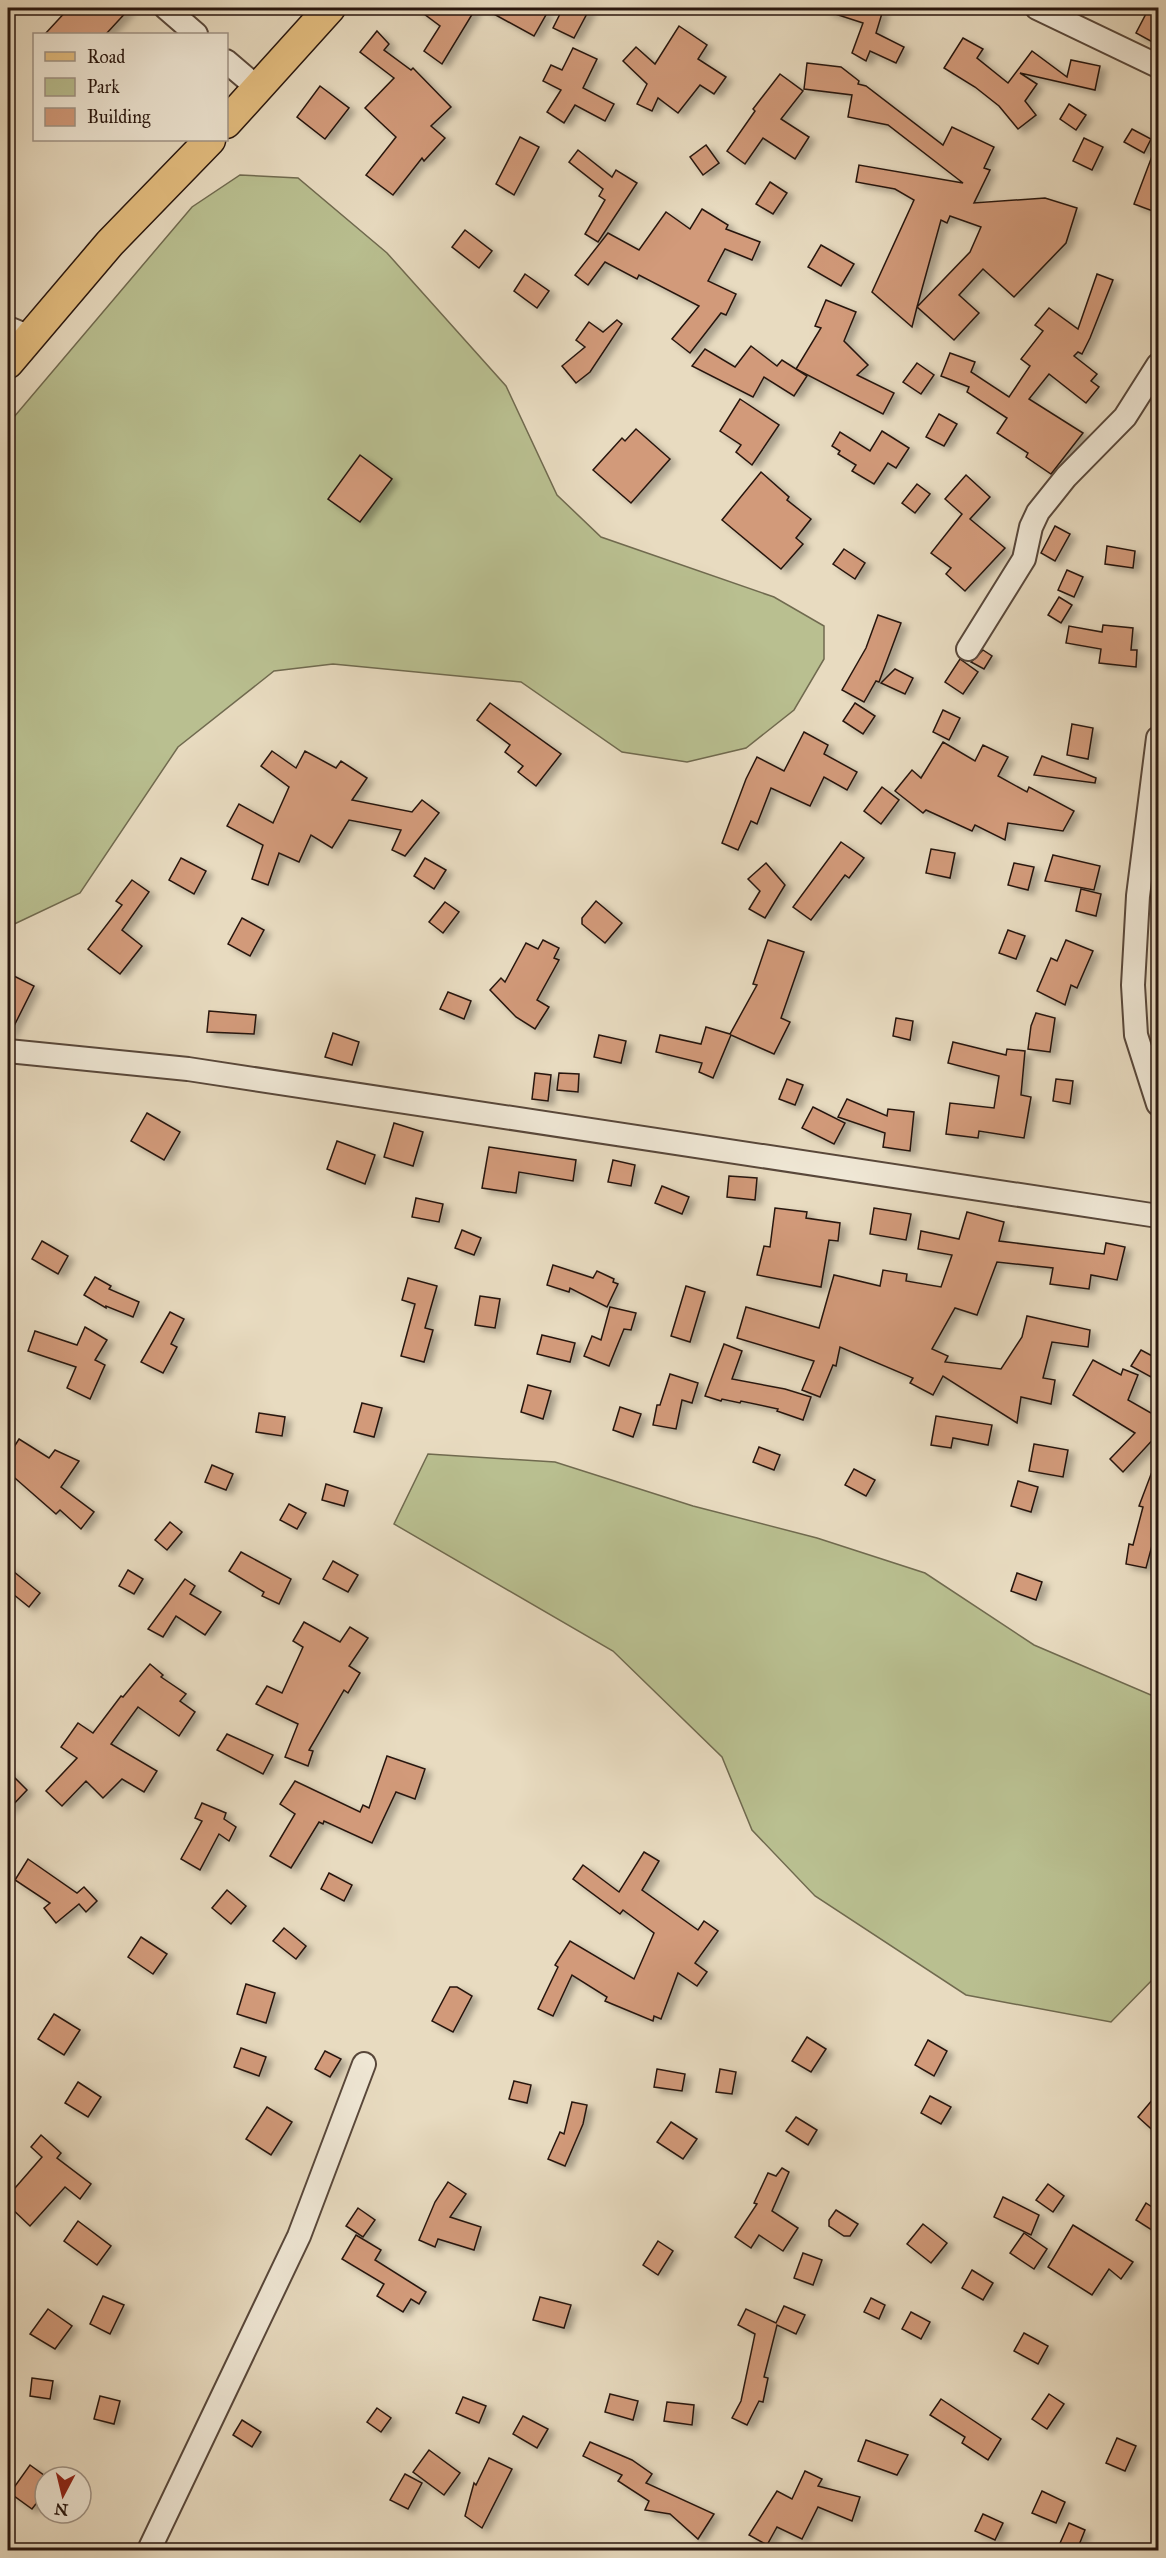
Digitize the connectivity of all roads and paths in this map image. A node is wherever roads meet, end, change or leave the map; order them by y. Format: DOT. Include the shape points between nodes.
graph roads {
  1 [pos="166,8"];
  2 [pos="330,8"];
  3 [pos="1037,8"];
  4 [pos="195,33"];
  5 [pos="228,63"];
  6 [pos="1158,66"];
  7 [pos="259,89"];
  8 [pos="228,121"];
  9 [pos="209,141"];
  10 [pos="19,332"];
  11 [pos="8,363"];
  12 [pos="1158,365"];
  13 [pos="968,649"];
  14 [pos="1158,738"];
  15 [pos="8,1051"];
  16 [pos="1158,1104"];
  17 [pos="1158,1216"];
  18 [pos="364,2064"];
  19 [pos="149,2550"];
  1 -- 4 [label="street"];
  2 -- 7 [label="main road"];
  3 -- 6 [label="street"];
  5 -- 7 [label="street"];
  7 -- 8 [label="main road"];
  9 -- 10 [label="main road"];
  10 -- 11 [label="main road"];
  12 -- 13 [label="street" via="1125,417 1038,512 1024,559"];
  14 -- 16 [label="street" via="1139,885 1133,985 1136,1035"];
  15 -- 17 [label="street" via="200,1071"];
  18 -- 19 [label="street" via="299,2236"];
}
